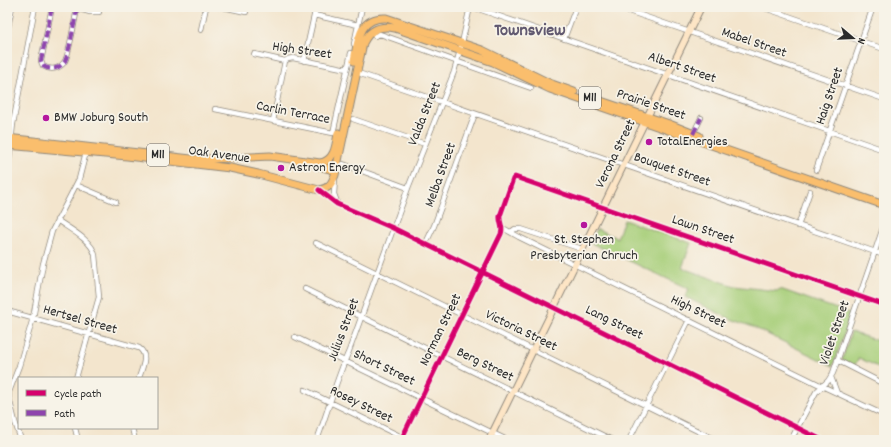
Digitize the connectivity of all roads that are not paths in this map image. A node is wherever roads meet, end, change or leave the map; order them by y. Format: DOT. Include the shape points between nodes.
graph roads {
  1 [pos="12,7"];
  2 [pos="35,7"];
  3 [pos="52,7"];
  4 [pos="72,7"];
  5 [pos="206,7"];
  6 [pos="223,7"];
  7 [pos="316,7"];
  8 [pos="362,7"];
  9 [pos="470,7"];
  10 [pos="473,7"];
  11 [pos="576,7"];
  12 [pos="617,7"];
  13 [pos="701,7"];
  14 [pos="762,7"];
  15 [pos="873,7"];
  16 [pos="77,8"];
  17 [pos="99,12"];
  18 [pos="246,12"];
  19 [pos="314,15"];
  20 [pos="358,25"];
  21 [pos="201,30"];
  22 [pos="7,32"];
  23 [pos="689,32"];
  24 [pos="375,36"];
  25 [pos="564,39"];
  26 [pos="861,41"];
  27 [pos="354,44"];
  28 [pos="461,47"];
  29 [pos="884,49"];
  30 [pos="351,53"];
  31 [pos="254,54"];
  32 [pos="304,60"];
  33 [pos="285,61"];
  34 [pos="458,61"];
  35 [pos="347,69"];
  36 [pos="361,74"];
  37 [pos="668,75"];
  38 [pos="846,86"];
  39 [pos="531,88"];
  40 [pos="884,99"];
  41 [pos="442,102"];
  42 [pos="215,109"];
  43 [pos="15,112"];
  44 [pos="475,114"];
  45 [pos="7,115"];
  46 [pos="701,118"];
  47 [pos="353,119"];
  48 [pos="646,119"];
  49 [pos="273,121"];
  50 [pos="13,124"];
  51 [pos="830,131"];
  52 [pos="693,134"];
  53 [pos="9,141"];
  54 [pos="425,144"];
  55 [pos="884,150"];
  56 [pos="86,152"];
  57 [pos="305,160"];
  58 [pos="343,164"];
  59 [pos="624,165"];
  60 [pos="816,170"];
  61 [pos="335,173"];
  62 [pos="7,178"];
  63 [pos="76,185"];
  64 [pos="327,188"];
  65 [pos="408,188"];
  66 [pos="319,190"];
  67 [pos="810,191"];
  68 [pos="884,200"];
  69 [pos="116,202"];
  70 [pos="340,205"];
  71 [pos="884,205"];
  72 [pos="602,208"];
  73 [pos="56,220"];
  74 [pos="884,225"];
  75 [pos="798,226"];
  76 [pos="394,228"];
  77 [pos="503,229"];
  78 [pos="511,232"];
  79 [pos="316,243"];
  80 [pos="426,243"];
  81 [pos="582,250"];
  82 [pos="875,252"];
  83 [pos="884,255"];
  84 [pos="575,264"];
  85 [pos="483,272"];
  86 [pos="377,273"];
  87 [pos="305,289"];
  88 [pos="860,296"];
  89 [pos="884,305"];
  90 [pos="554,306"];
  91 [pos="7,311"];
  92 [pos="462,314"];
  93 [pos="361,316"];
  94 [pos="33,318"];
  95 [pos="689,320"];
  96 [pos="89,334"];
  97 [pos="296,337"];
  98 [pos="533,349"];
  99 [pos="441,356"];
  100 [pos="837,360"];
  101 [pos="345,361"];
  102 [pos="668,363"];
  103 [pos="76,377"];
  104 [pos="139,377"];
  105 [pos="831,377"];
  106 [pos="884,384"];
  107 [pos="822,386"];
  108 [pos="305,390"];
  109 [pos="513,391"];
  110 [pos="837,393"];
  111 [pos="420,398"];
  112 [pos="331,403"];
  113 [pos="646,406"];
  114 [pos="884,415"];
  115 [pos="798,427"];
  116 [pos="75,429"];
  117 [pos="132,429"];
  118 [pos="492,433"];
  119 [pos="402,439"];
  120 [pos="21,440"];
  121 [pos="78,440"];
  122 [pos="135,440"];
  123 [pos="316,440"];
  124 [pos="408,440"];
  125 [pos="489,440"];
  126 [pos="506,440"];
  127 [pos="612,440"];
  128 [pos="629,440"];
  129 [pos="716,440"];
  130 [pos="792,440"];
  131 [pos="822,440"];
  1 -- 22 [label="street"];
  2 -- 43 [label="street"];
  3 -- 16 [label="street" via="41,61 42,65 50,69 56,68 66,60"];
  4 -- 16 [label="street"];
  5 -- 21 [label="street"];
  6 -- 18 [label="street"];
  7 -- 19 [label="street"];
  8 -- 20 [label="street"];
  9 -- 28 [label="street, Valda Street"];
  10 -- 25 [label="street, Albert Street"];
  11 -- 25 [label="street"];
  12 -- 23 [label="street, Mabel Street"];
  13 -- 23 [label="main road, Verona Street"];
  14 -- 26 [label="street"];
  15 -- 26 [label="street, Haig Street"];
  16 -- 17 [label="street"];
  19 -- 20 [label="street"];
  19 -- 32 [label="street"];
  20 -- 27 [label="street"];
  23 -- 37 [label="main road, Verona Street"];
  23 -- 38 [label="street, Mabel Street"];
  24 -- 34 [label="street" via="380,34"];
  25 -- 37 [label="street, Albert Street"];
  26 -- 29 [label="street"];
  26 -- 38 [label="street, Haig Street"];
  28 -- 34 [label="street, Valda Street"];
  28 -- 48 [label="main road, Prairie Street / M11" via="550,89"];
  28 -- 57 [label="main road, Prairie Street / M11" via="386,18 376,18 367,23 360,33 334,152 330,159 324,162"];
  28 -- 61 [label="main road, Prairie Street / M11" via="389,26 380,27 369,33 360,54"];
  30 -- 35 [label="street, Carlin Terrace"];
  31 -- 33 [label="street, High Street"];
  32 -- 33 [label="street, High Street" via="291,58"];
  32 -- 35 [label="street, High Street"];
  33 -- 49 [label="street"];
  34 -- 39 [label="street"];
  34 -- 41 [label="street, Valda Street"];
  35 -- 49 [label="street, Carlin Terrace" via="333,133"];
  36 -- 41 [label="street, Bouquet Street"];
  37 -- 48 [label="main road, Verona Street"];
  37 -- 51 [label="street, Albert Street"];
  38 -- 40 [label="street, Mabel Street"];
  38 -- 51 [label="street, Haig Street"];
  41 -- 44 [label="street, Bouquet Street"];
  41 -- 54 [label="street, Valda Street"];
  42 -- 49 [label="street, Carlin Terrace"];
  43 -- 45 [label="street"];
  43 -- 50 [label="street"];
  44 -- 59 [label="street, Bouquet Street"];
  44 -- 80 [label="street, Melba Street"];
  45 -- 50 [label="street"];
  46 -- 52 [label="street"];
  47 -- 54 [label="street"];
  48 -- 52 [label="main road, Prairie Street / M11"];
  48 -- 59 [label="main road, Verona Street"];
  48 -- 71 [label="main road, Prairie Street / M11"];
  50 -- 53 [label="street"];
  51 -- 55 [label="street, Albert Street"];
  51 -- 60 [label="street, Haig Street"];
  52 -- 68 [label="main road, Prairie Street / M11"];
  53 -- 56 [label="main road, Oak Avenue / M11"];
  53 -- 57 [label="main road, Oak Avenue / M11" via="191,159 270,156"];
  53 -- 62 [label="street"];
  54 -- 65 [label="street, Valda Street"];
  56 -- 63 [label="street"];
  56 -- 66 [label="main road, Oak Avenue / M11" via="230,168"];
  57 -- 61 [label="main road"];
  58 -- 65 [label="street"];
  59 -- 72 [label="main road, Verona Street"];
  59 -- 75 [label="street, Bouquet Street"];
  61 -- 64 [label="main road, Prairie Street / M11"];
  61 -- 70 [label="street" via="335,198"];
  63 -- 69 [label="street"];
  63 -- 73 [label="street"];
  64 -- 66 [label="main road, Oak Avenue / M11"];
  65 -- 76 [label="street, Valda Street"];
  66 -- 70 [label="street, Lang Street"];
  67 -- 75 [label="street"];
  70 -- 76 [label="street, Lang Street"];
  72 -- 77 [label="street, Lawn Street" via="514,177 499,218"];
  72 -- 81 [label="main road, Verona Street"];
  72 -- 88 [label="street, Lawn Street"];
  73 -- 94 [label="street" via="45,256"];
  73 -- 96 [label="street" via="93,248 99,296"];
  74 -- 82 [label="street, Violet Street"];
  75 -- 82 [label="street, Bouquet Street"];
  76 -- 80 [label="street, Lang Street"];
  76 -- 86 [label="street, Julius Street"];
  77 -- 78 [label="street, High Street"];
  77 -- 85 [label="street, Norman Street"];
  78 -- 81 [label="street" via="521,229"];
  78 -- 84 [label="street, High Street"];
  79 -- 86 [label="street, Victoria Street"];
  80 -- 85 [label="street, Lang Street"];
  81 -- 84 [label="main road, Verona Street"];
  82 -- 83 [label="street, Bouquet Street"];
  82 -- 88 [label="street, Violet Street"];
  84 -- 90 [label="main road, Verona Street"];
  84 -- 95 [label="street, High Street"];
  85 -- 90 [label="street, Lang Street"];
  85 -- 92 [label="street, Norman Street"];
  86 -- 92 [label="street, Victoria Street"];
  86 -- 93 [label="street, Julius Street"];
  87 -- 93 [label="street, Berg Street"];
  88 -- 89 [label="street, Lawn Street"];
  88 -- 100 [label="street, Violet Street"];
  90 -- 98 [label="main road, Verona Street"];
  90 -- 102 [label="street, Lang Street"];
  91 -- 94 [label="street, Hertsel Street"];
  92 -- 98 [label="street, Victoria Street"];
  92 -- 99 [label="street, Norman Street"];
  93 -- 99 [label="street, Berg Street"];
  93 -- 101 [label="street, Julius Street"];
  94 -- 96 [label="street, Hertsel Street"];
  94 -- 120 [label="street" via="9,394"];
  95 -- 102 [label="street"];
  95 -- 107 [label="street, High Street"];
  96 -- 103 [label="street"];
  96 -- 104 [label="street, Hertsel Street" via="137,347 144,354"];
  97 -- 101 [label="street, Short Street"];
  98 -- 109 [label="main road, Verona Street"];
  98 -- 113 [label="street, Victoria Street"];
  99 -- 109 [label="street, Berg Street"];
  99 -- 111 [label="street, Norman Street"];
  100 -- 105 [label="street, Violet Street"];
  100 -- 106 [label="street"];
  101 -- 111 [label="street, Short Street"];
  101 -- 112 [label="street, Julius Street"];
  102 -- 113 [label="street"];
  102 -- 115 [label="street, Lang Street"];
  105 -- 107 [label="street, Violet Street"];
  105 -- 110 [label="street"];
  107 -- 110 [label="street, High Street"];
  107 -- 115 [label="street, Violet Street" via="816,392"];
  108 -- 112 [label="street, Rosey Street"];
  109 -- 118 [label="main road, Verona Street"];
  109 -- 127 [label="street, Berg Street"];
  110 -- 114 [label="street, High Street"];
  111 -- 118 [label="street, Short Street"];
  111 -- 119 [label="street, Norman Street"];
  112 -- 119 [label="street, Rosey Street"];
  112 -- 123 [label="street, Julius Street"];
  113 -- 128 [label="street"];
  113 -- 129 [label="street, Victoria Street"];
  115 -- 130 [label="street, Violet Street"];
  115 -- 131 [label="street, Lang Street"];
  116 -- 121 [label="street"];
  117 -- 122 [label="street"];
  118 -- 125 [label="main road, Verona Street"];
  118 -- 126 [label="street, Short Street"];
  119 -- 124 [label="street, Rosey Street"];
}
